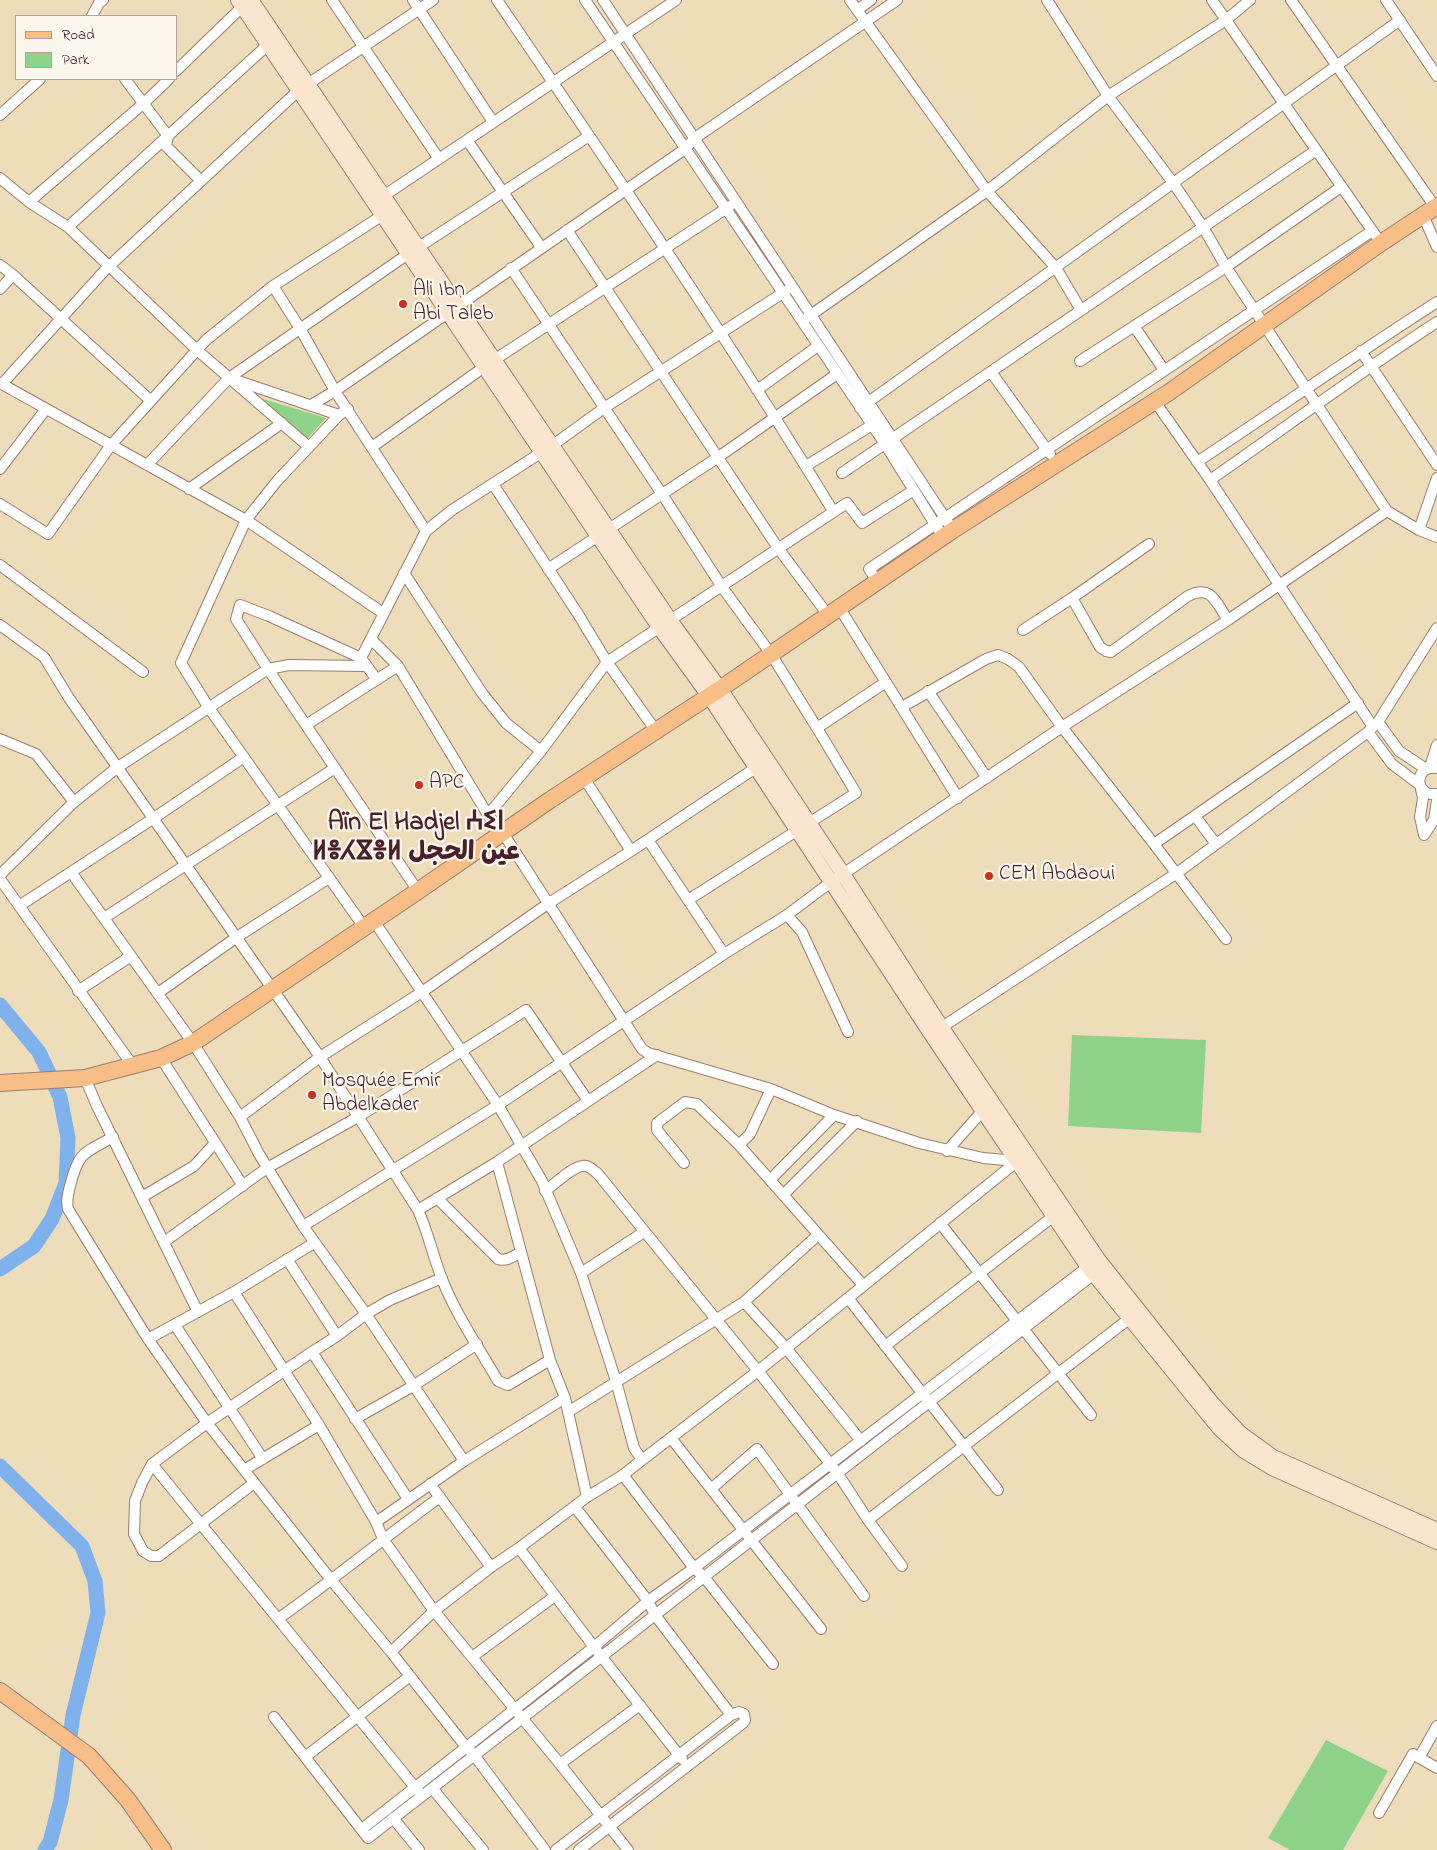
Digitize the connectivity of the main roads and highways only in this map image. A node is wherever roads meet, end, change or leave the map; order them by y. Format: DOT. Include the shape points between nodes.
graph roads {
  1 [pos="246,2"];
  2 [pos="379,199"];
  3 [pos="1432,209"];
  4 [pos="413,250"];
  5 [pos="715,693"];
  6 [pos="802,826"];
  7 [pos="936,1031"];
  8 [pos="0,1083"];
  9 [pos="1134,1315"];
  10 [pos="1437,1530"];
  11 [pos="1437,1542"];
  12 [pos="0,1691"];
  13 [pos="163,1850"];
  1 -- 2 [label="main road"];
  2 -- 4 [label="main road"];
  2 -- 4 [label="main road" via="383,215"];
  3 -- 5 [label="main road" via="1376,237 1264,325 1168,393 1052,457 944,527 877,581"];
  4 -- 5 [label="main road"];
  5 -- 6 [label="main road"];
  5 -- 8 [label="main road" via="193,1043 161,1058 79,1078"];
  6 -- 7 [label="main road" via="831,882"];
  6 -- 7 [label="main road" via="843,874"];
  7 -- 9 [label="main road" via="1096,1266"];
  9 -- 10 [label="main road" via="1240,1433 1273,1457"];
  9 -- 11 [label="main road" via="1219,1428 1244,1451 1272,1468"];
  12 -- 13 [label="main road" via="89,1756 128,1800"];
}
